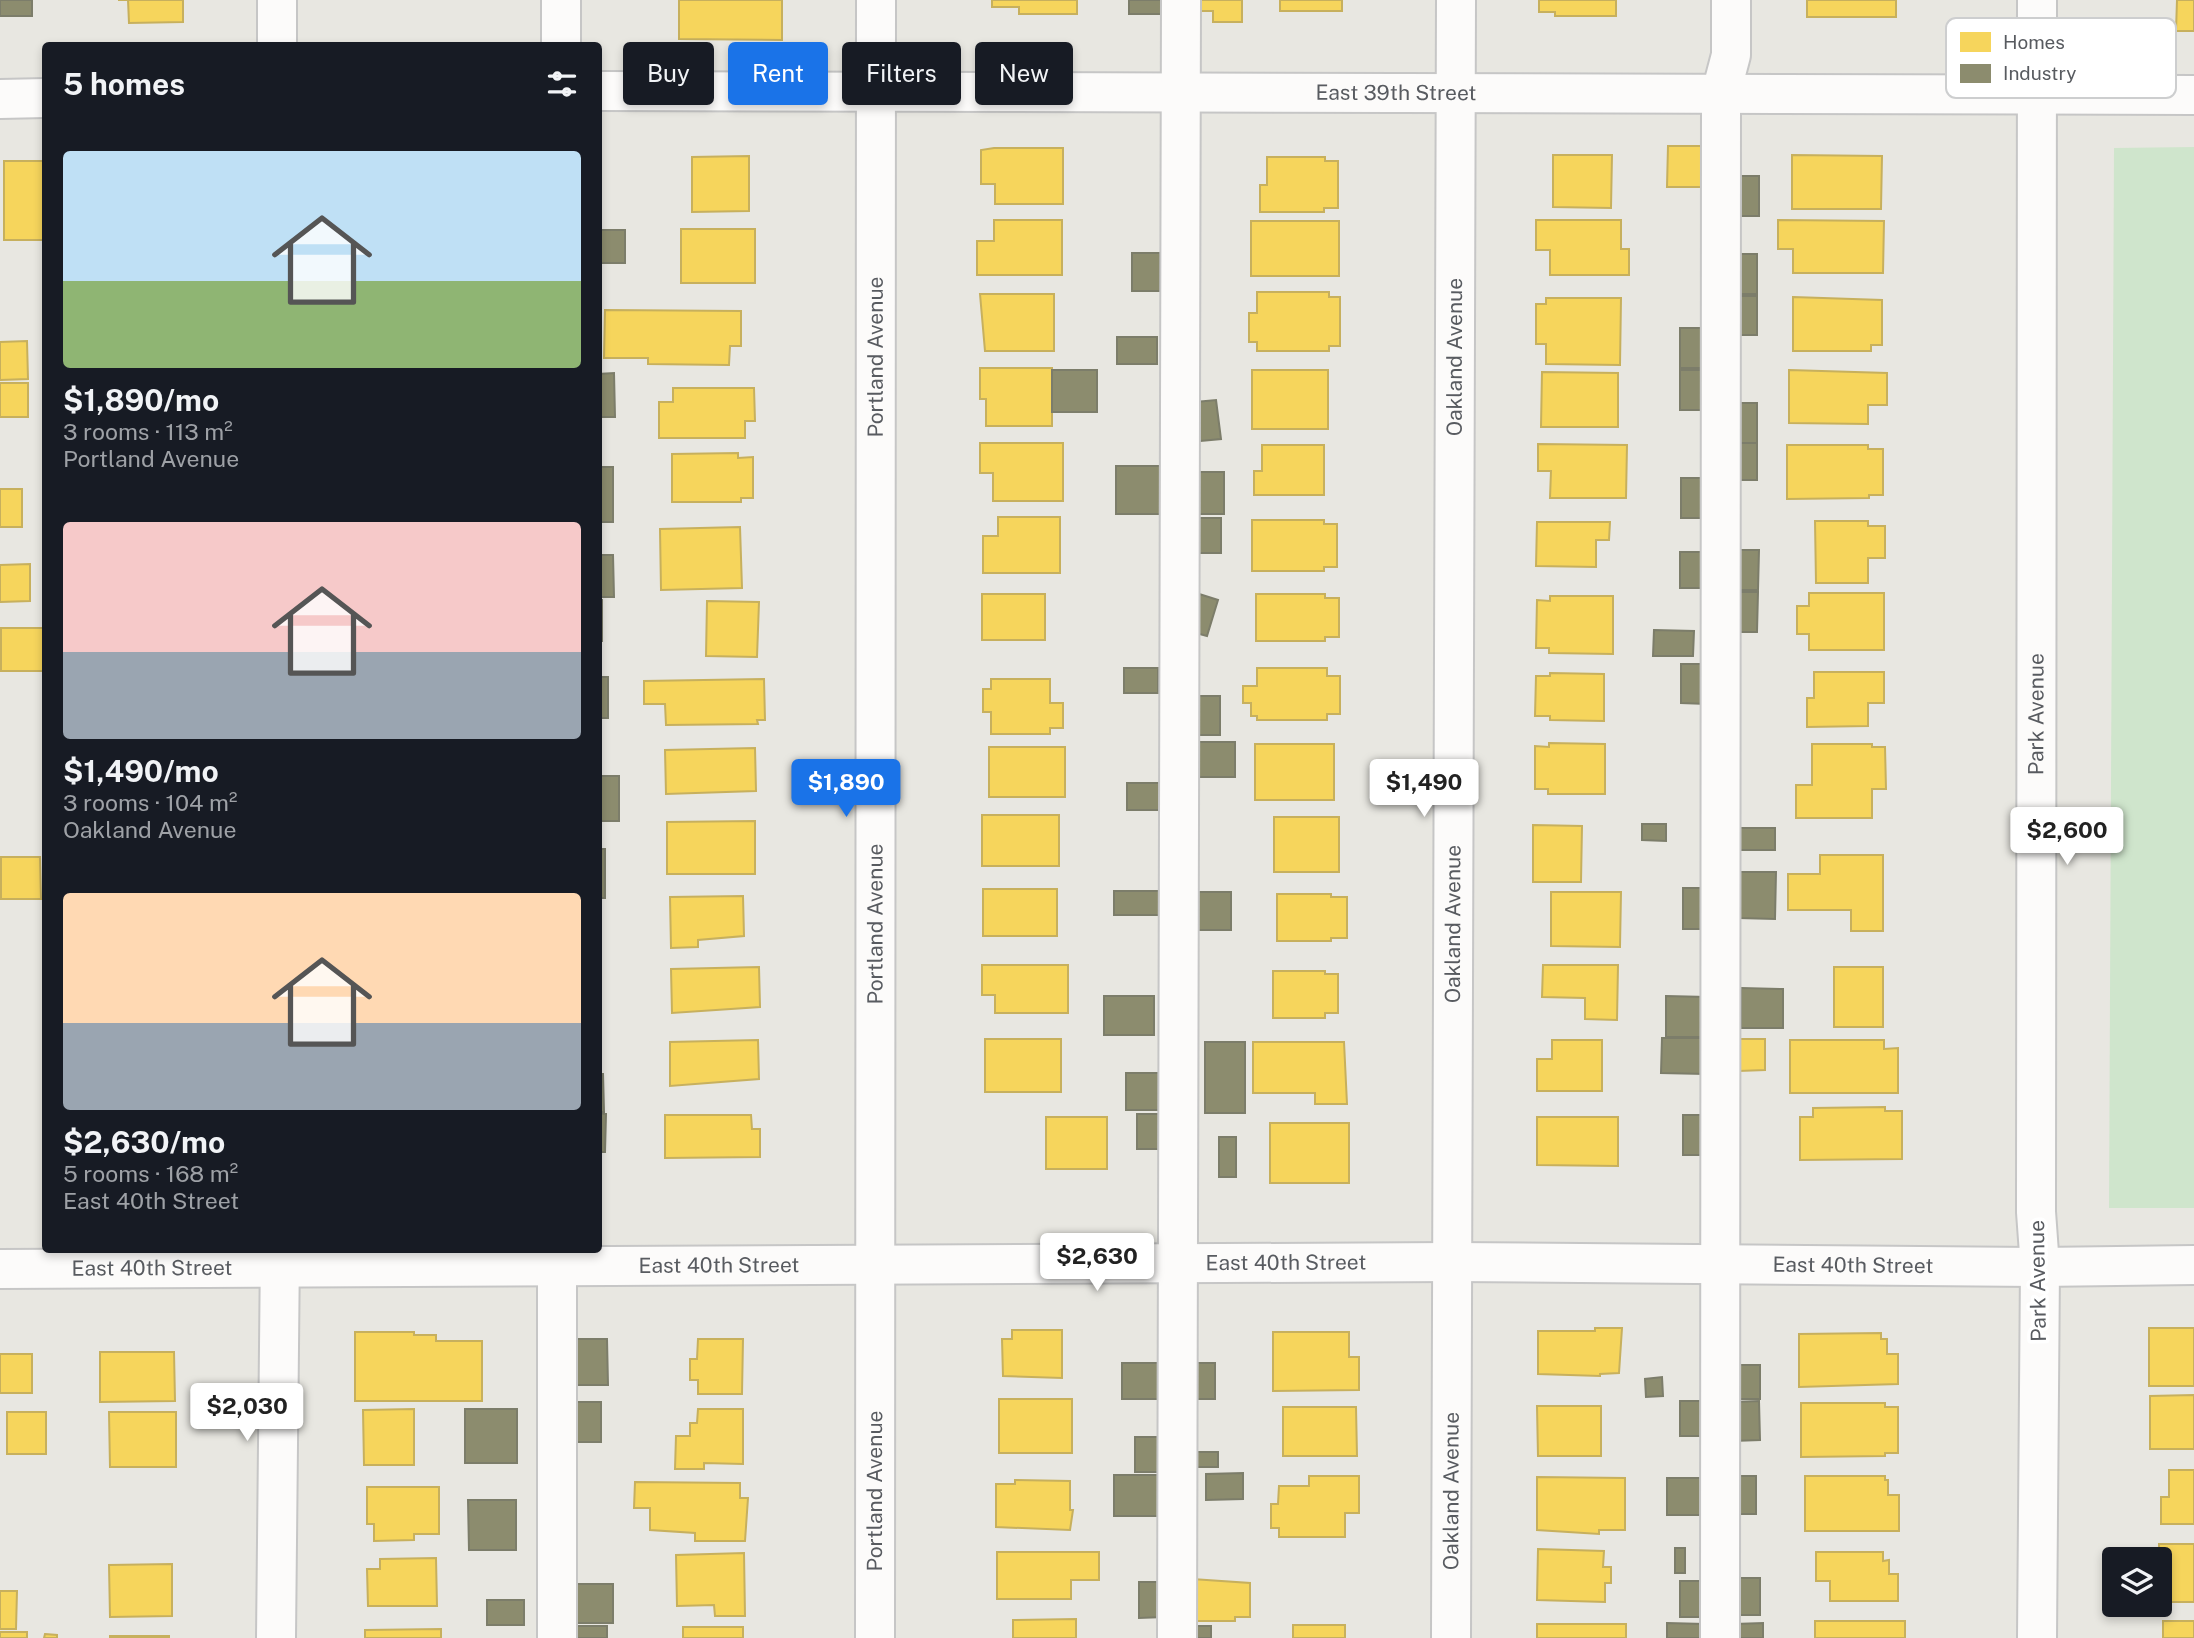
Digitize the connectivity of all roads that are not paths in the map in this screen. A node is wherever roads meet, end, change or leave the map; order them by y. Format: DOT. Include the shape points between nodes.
graph roads {
  1 [pos="277,0"];
  2 [pos="561,0"];
  3 [pos="876,0"];
  4 [pos="1181,0"];
  5 [pos="1457,0"];
  6 [pos="1731,0"];
  7 [pos="2038,0"];
  8 [pos="2038,18"];
  9 [pos="277,42"];
  10 [pos="561,42"];
  11 [pos="876,42"];
  12 [pos="602,91"];
  13 [pos="842,91"];
  14 [pos="961,91"];
  15 [pos="1181,92"];
  16 [pos="1456,93"];
  17 [pos="1721,93"];
  18 [pos="1946,94"];
  19 [pos="2176,95"];
  20 [pos="2194,95"];
  21 [pos="42,98"];
  22 [pos="2038,98"];
  23 [pos="0,99"];
  24 [pos="876,105"];
  25 [pos="556,1258"];
  26 [pos="280,1259"];
  27 [pos="1453,1262"];
  28 [pos="1719,1262"];
  29 [pos="876,1264"];
  30 [pos="1178,1264"];
  31 [pos="2194,1265"];
  32 [pos="2040,1267"];
  33 [pos="0,1269"];
  34 [pos="276,1638"];
  35 [pos="557,1638"];
  36 [pos="875,1638"];
  37 [pos="1177,1638"];
  38 [pos="1451,1638"];
  39 [pos="1720,1638"];
  40 [pos="2037,1638"];
  1 -- 9 [label="street"];
  2 -- 10 [label="street"];
  3 -- 11 [label="street, Portland Avenue"];
  4 -- 15 [label="street"];
  5 -- 16 [label="street, Oakland Avenue"];
  6 -- 17 [label="street" via="1731,55"];
  7 -- 8 [label="street, Park Avenue"];
  12 -- 13 [label="street, East 39th Street"];
  14 -- 15 [label="street, East 39th Street"];
  15 -- 16 [label="street, East 39th Street"];
  15 -- 30 [label="street"];
  16 -- 17 [label="street, East 39th Street"];
  16 -- 27 [label="street, Oakland Avenue"];
  17 -- 18 [label="street, East 39th Street"];
  17 -- 28 [label="street"];
  19 -- 20 [label="street, East 39th Street"];
  21 -- 23 [label="street"];
  22 -- 32 [label="street, Park Avenue" via="2036,1212"];
  24 -- 29 [label="street, Portland Avenue"];
  25 -- 26 [label="street, East 40th Street"];
  25 -- 29 [label="street, East 40th Street"];
  25 -- 35 [label="street"];
  26 -- 33 [label="street, East 40th Street"];
  26 -- 34 [label="street"];
  27 -- 28 [label="street, East 40th Street"];
  27 -- 30 [label="street, East 40th Street"];
  27 -- 38 [label="street, Oakland Avenue"];
  28 -- 32 [label="street, East 40th Street"];
  28 -- 39 [label="street"];
  29 -- 30 [label="street, East 40th Street"];
  29 -- 36 [label="street, Portland Avenue"];
  30 -- 37 [label="street"];
  31 -- 32 [label="street, East 40th Street"];
  32 -- 40 [label="street, Park Avenue"];
}
